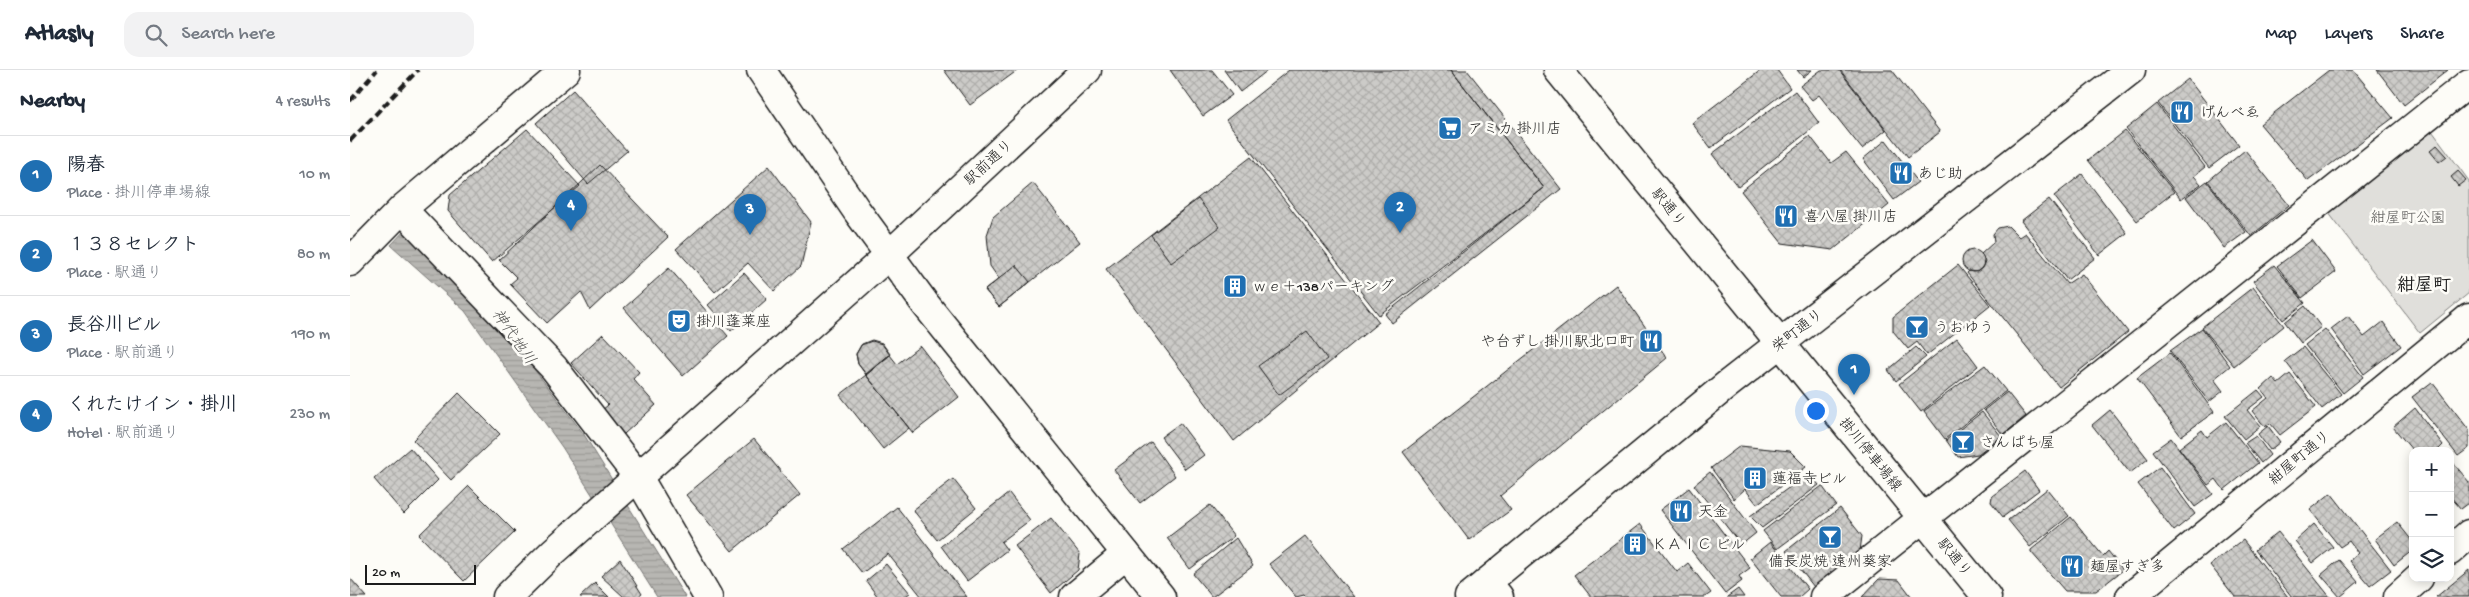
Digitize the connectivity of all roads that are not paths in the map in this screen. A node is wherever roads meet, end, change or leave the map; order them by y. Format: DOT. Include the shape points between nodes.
graph roads {
  1 [pos="566,70"];
  2 [pos="760,70"];
  3 [pos="1558,70"];
  4 [pos="2131,70"];
  5 [pos="1079,72"];
  6 [pos="2469,83"];
  7 [pos="402,209"];
  8 [pos="889,255"];
  9 [pos="350,262"];
  10 [pos="2469,318"];
  11 [pos="1780,344"];
  12 [pos="638,477"];
  13 [pos="1923,518"];
  14 [pos="2469,534"];
  15 [pos="2454,547"];
  16 [pos="1126,554"];
  17 [pos="2415,582"];
  18 [pos="1485,592"];
  19 [pos="506,597"];
  20 [pos="708,597"];
  21 [pos="1074,597"];
  22 [pos="1161,597"];
  23 [pos="1824,597"];
  24 [pos="1987,597"];
  25 [pos="2130,597"];
  26 [pos="2398,597"];
  1 -- 7 [label="street"];
  2 -- 8 [label="street"];
  3 -- 11 [label="street, 駅通り"];
  4 -- 11 [label="street, 栄町通り"];
  5 -- 8 [label="street, 駅前通り"];
  6 -- 13 [label="street"];
  7 -- 9 [label="street"];
  7 -- 12 [label="street" via="554,368"];
  8 -- 12 [label="street, 駅前通り"];
  8 -- 16 [label="street"];
  10 -- 25 [label="street, 紺屋町通リ"];
  11 -- 13 [label="street, 掛川停車場線"];
  11 -- 18 [label="street, 栄町通り"];
  12 -- 19 [label="street, 駅前通り"];
  12 -- 20 [label="street"];
  13 -- 23 [label="street"];
  13 -- 24 [label="street, 駅通り"];
  14 -- 15 [label="street"];
  16 -- 21 [label="street"];
  16 -- 22 [label="street"];
  17 -- 26 [label="street"];
}
